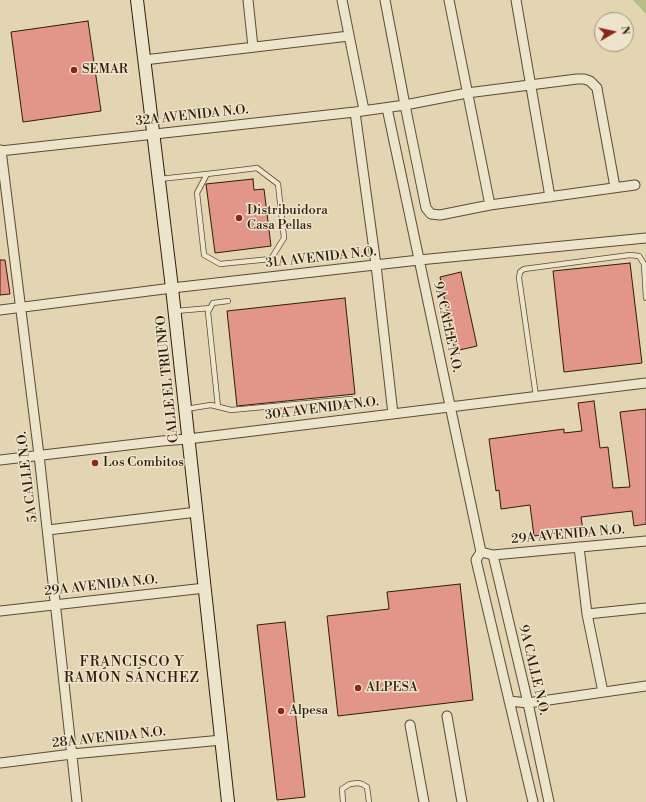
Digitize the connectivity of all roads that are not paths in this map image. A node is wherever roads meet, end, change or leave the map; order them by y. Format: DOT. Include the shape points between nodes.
graph roads {
  1 [pos="137,0"];
  2 [pos="248,0"];
  3 [pos="342,0"];
  4 [pos="385,0"];
  5 [pos="448,0"];
  6 [pos="516,0"];
  7 [pos="349,36"];
  8 [pos="253,47"];
  9 [pos="144,60"];
  10 [pos="531,85"];
  11 [pos="467,93"];
  12 [pos="405,105"];
  13 [pos="387,108"];
  14 [pos="359,111"];
  15 [pos="153,133"];
  16 [pos="1,150"];
  17 [pos="207,174"];
  18 [pos="159,179"];
  19 [pos="635,185"];
  20 [pos="615,187"];
  21 [pos="550,197"];
  22 [pos="490,206"];
  23 [pos="646,238"];
  24 [pos="419,260"];
  25 [pos="376,265"];
  26 [pos="172,288"];
  27 [pos="646,298"];
  28 [pos="228,301"];
  29 [pos="20,308"];
  30 [pos="210,308"];
  31 [pos="0,310"];
  32 [pos="174,311"];
  33 [pos="646,383"];
  34 [pos="536,396"];
  35 [pos="351,399"];
  36 [pos="218,406"];
  37 [pos="450,407"];
  38 [pos="185,409"];
  39 [pos="393,414"];
  40 [pos="188,439"];
  41 [pos="39,455"];
  42 [pos="0,460"];
  43 [pos="197,512"];
  44 [pos="48,530"];
  45 [pos="646,541"];
  46 [pos="579,548"];
  47 [pos="481,552"];
  48 [pos="493,555"];
  49 [pos="205,588"];
  50 [pos="56,604"];
  51 [pos="646,608"];
  52 [pos="0,611"];
  53 [pos="587,614"];
  54 [pos="646,686"];
  55 [pos="603,692"];
  56 [pos="509,701"];
  57 [pos="528,703"];
  58 [pos="447,716"];
  59 [pos="410,725"];
  60 [pos="222,740"];
  61 [pos="72,754"];
  62 [pos="0,763"];
  63 [pos="77,802"];
  64 [pos="228,802"];
  65 [pos="343,802"];
  66 [pos="369,802"];
  67 [pos="424,802"];
  68 [pos="462,802"];
  69 [pos="533,802"];
  70 [pos="550,802"];
  1 -- 9 [label="main road, CALLE EL TRIUNFO"];
  2 -- 8 [label="street"];
  3 -- 7 [label="street"];
  4 -- 12 [label="street"];
  5 -- 11 [label="street"];
  6 -- 10 [label="street"];
  7 -- 8 [label="street"];
  7 -- 14 [label="street"];
  8 -- 9 [label="street"];
  9 -- 15 [label="main road, CALLE EL TRIUNFO"];
  10 -- 11 [label="street, 32A AVENIDA N.O."];
  10 -- 20 [label="street, 32A AVENIDA N.O." via="584,79 597,88"];
  10 -- 21 [label="street"];
  11 -- 12 [label="street, 32A AVENIDA N.O."];
  11 -- 22 [label="street"];
  12 -- 13 [label="street, 32A AVENIDA N.O."];
  12 -- 22 [label="street" via="426,208 431,214 440,215"];
  13 -- 14 [label="street, 32A AVENIDA N.O."];
  13 -- 24 [label="street, 9A CALLE N.O."];
  14 -- 15 [label="street, 32A AVENIDA N.O."];
  14 -- 25 [label="street"];
  15 -- 16 [label="street, 32A AVENIDA N.O."];
  15 -- 18 [label="main road, CALLE EL TRIUNFO"];
  16 -- 29 [label="street, 5A CALLE N.O."];
  17 -- 17 [label="lane" via="197,193 204,255 220,264 270,259 284,238 278,184 258,168"];
  17 -- 18 [label="lane"];
  18 -- 26 [label="main road, CALLE EL TRIUNFO"];
  19 -- 20 [label="street"];
  20 -- 21 [label="street"];
  21 -- 22 [label="street"];
  23 -- 24 [label="street, 31A AVENIDA N.O."];
  24 -- 25 [label="street, 31A AVENIDA N.O."];
  24 -- 37 [label="street, 9A CALLE N.O."];
  25 -- 26 [label="street, 31A AVENIDA N.O."];
  25 -- 39 [label="street"];
  26 -- 29 [label="street, 31A AVENIDA N.O."];
  26 -- 32 [label="main road, CALLE EL TRIUNFO"];
  27 -- 34 [label="lane" via="644,264 639,256 630,255 524,269 520,272 518,278"];
  28 -- 30 [label="lane" via="213,303"];
  29 -- 31 [label="street, 31A AVENIDA N.O."];
  29 -- 41 [label="street, 5A CALLE N.O."];
  30 -- 32 [label="lane"];
  30 -- 36 [label="lane" via="208,312"];
  32 -- 38 [label="main road, CALLE EL TRIUNFO"];
  33 -- 34 [label="street, 30A AVENIDA N.O."];
  34 -- 37 [label="street, 30A AVENIDA N.O."];
  35 -- 36 [label="lane" via="231,410"];
  36 -- 38 [label="lane"];
  37 -- 39 [label="street, 30A AVENIDA N.O."];
  37 -- 47 [label="street, 9A CALLE N.O."];
  38 -- 40 [label="main road, CALLE EL TRIUNFO"];
  39 -- 40 [label="street, 30A AVENIDA N.O."];
  40 -- 41 [label="street, 30A AVENIDA N.O."];
  40 -- 43 [label="main road, CALLE EL TRIUNFO"];
  41 -- 42 [label="street, 30A AVENIDA N.O."];
  41 -- 44 [label="street, 5A CALLE N.O."];
  43 -- 44 [label="street"];
  43 -- 49 [label="main road, CALLE EL TRIUNFO"];
  44 -- 50 [label="street, 5A CALLE N.O."];
  45 -- 46 [label="street, 29A AVENIDA N.O."];
  46 -- 48 [label="street, 29A AVENIDA N.O."];
  46 -- 53 [label="street"];
  47 -- 48 [label="street"];
  47 -- 56 [label="street, 9A CALLE N.O." via="476,560"];
  48 -- 57 [label="street, 9A CALLE N.O."];
  49 -- 50 [label="street, 29A AVENIDA N.O."];
  49 -- 60 [label="main road, CALLE EL TRIUNFO"];
  50 -- 52 [label="street, 29A AVENIDA N.O."];
  50 -- 61 [label="street, 5A CALLE N.O."];
  51 -- 53 [label="street"];
  53 -- 55 [label="street"];
  54 -- 55 [label="street"];
  55 -- 57 [label="street"];
  56 -- 57 [label="street"];
  56 -- 69 [label="street, 9A CALLE N.O."];
  57 -- 70 [label="street, 9A CALLE N.O."];
  58 -- 68 [label="street"];
  59 -- 67 [label="street"];
  60 -- 61 [label="street, 28A AVENIDA N.O."];
  60 -- 64 [label="main road, CALLE EL TRIUNFO"];
  61 -- 62 [label="street, 28A AVENIDA N.O."];
  61 -- 63 [label="street, 5A CALLE N.O."];
  65 -- 66 [label="lane" via="342,789 358,783 367,787"];
}
